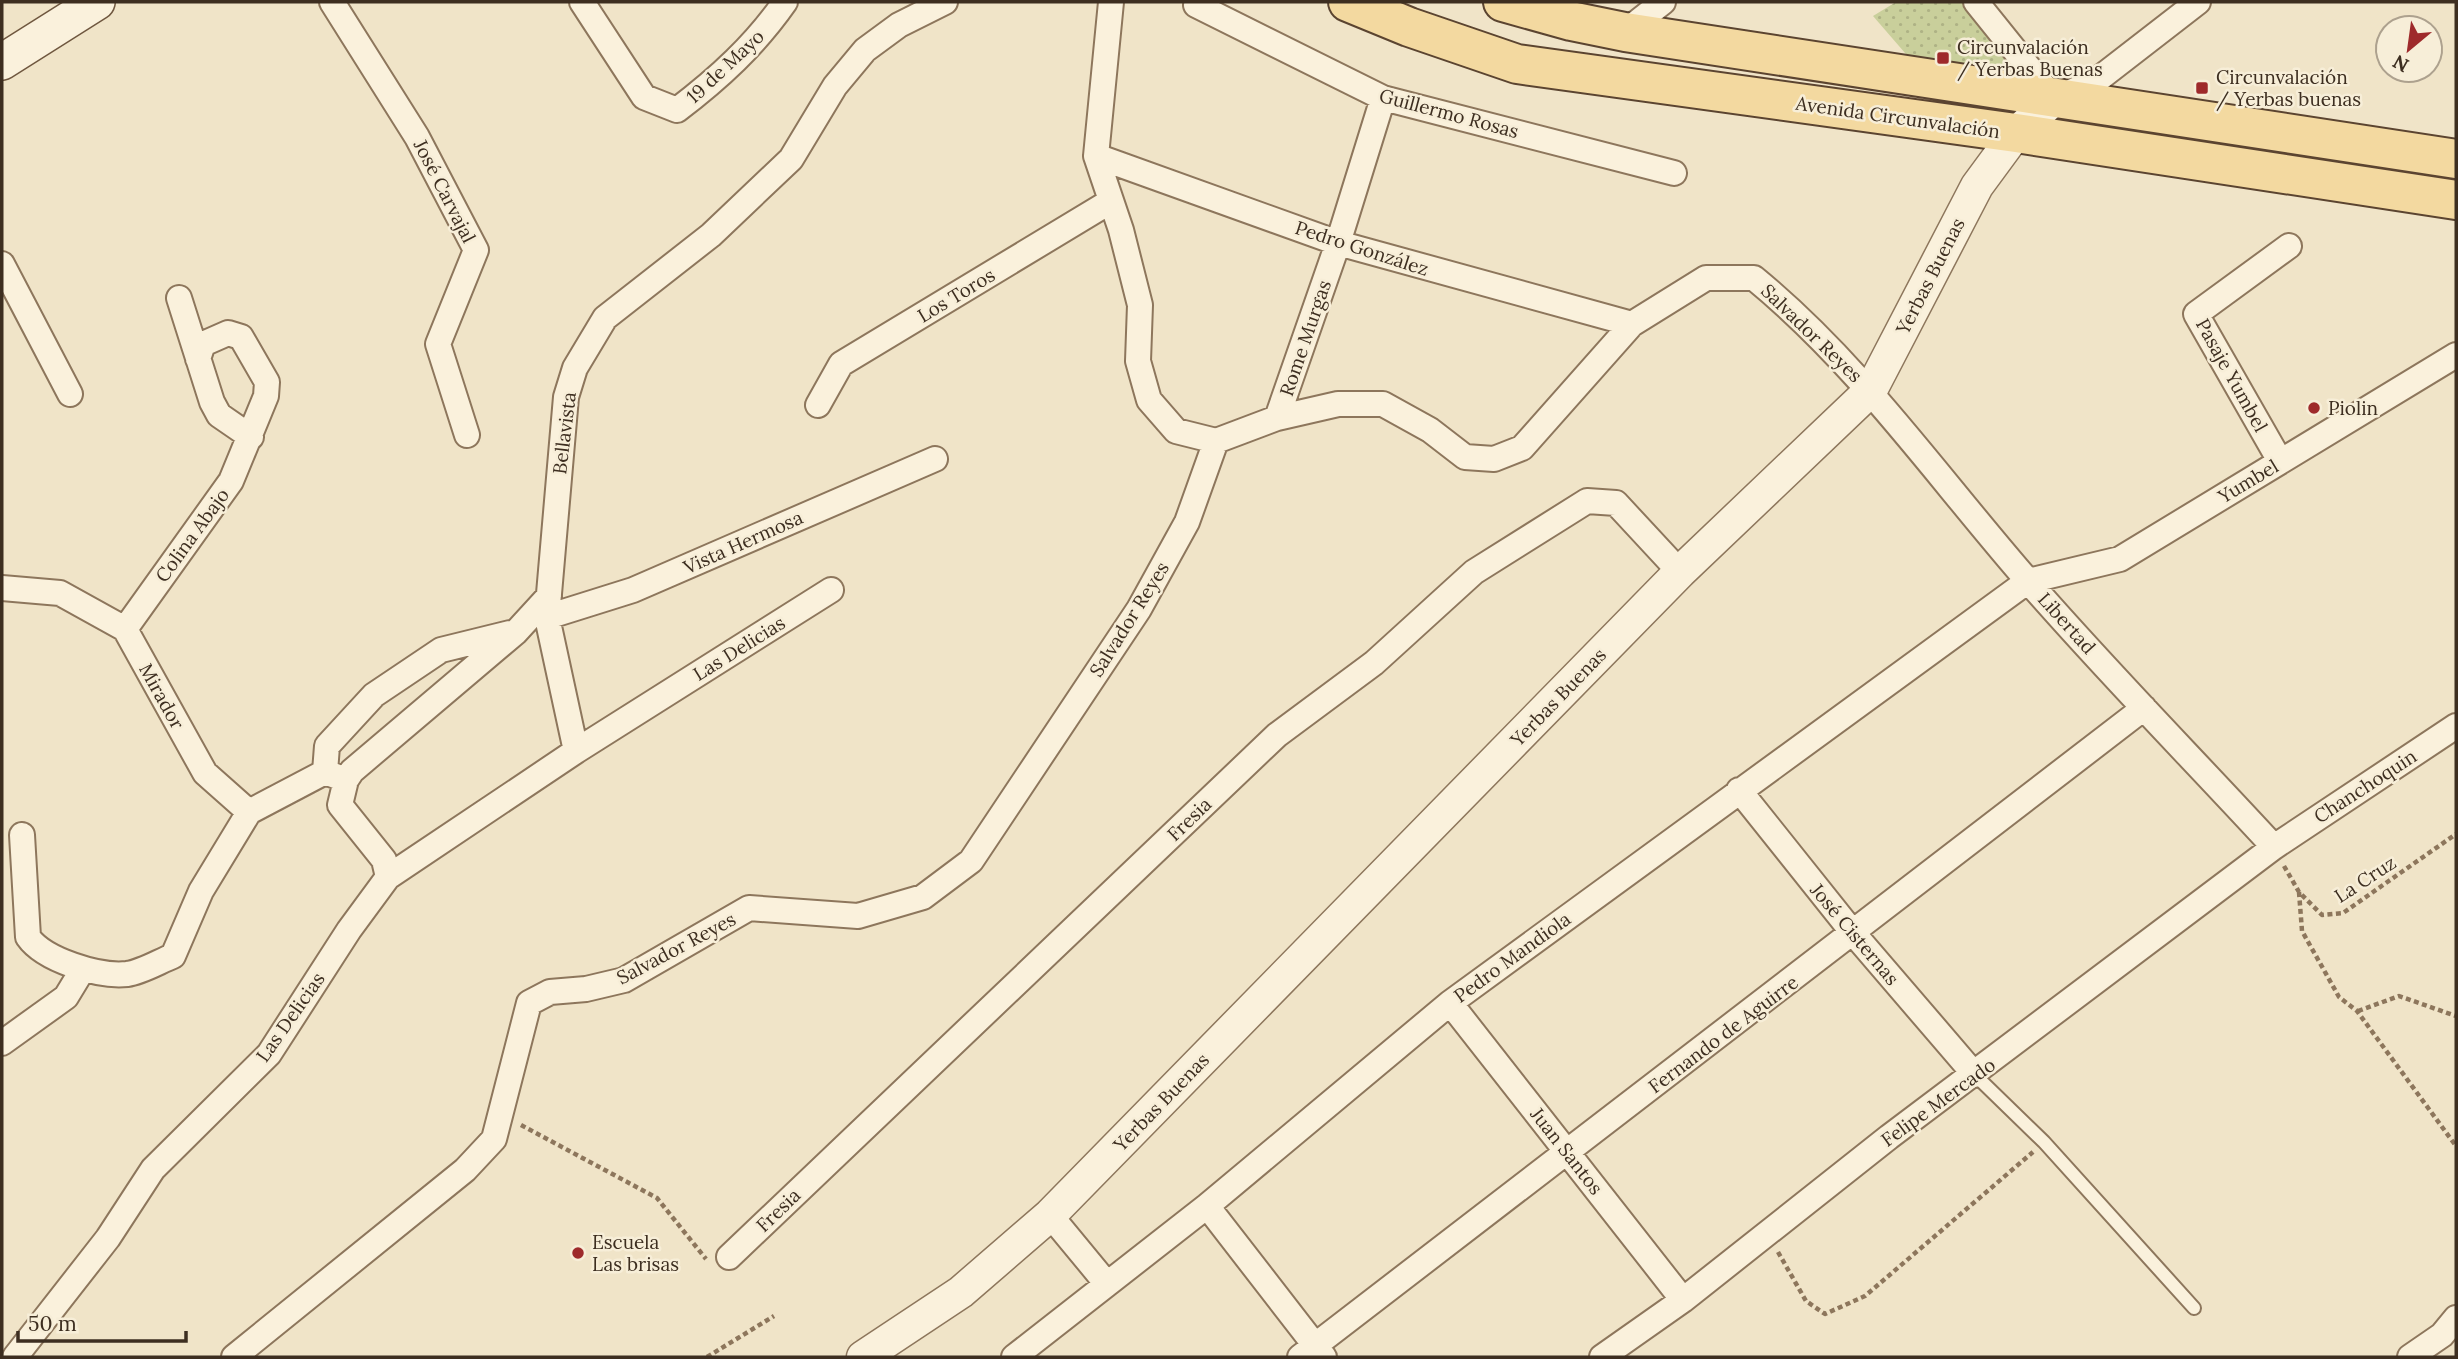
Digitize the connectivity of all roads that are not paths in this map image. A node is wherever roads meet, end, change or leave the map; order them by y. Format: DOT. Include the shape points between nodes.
graph roads {
  1 [pos="97,2"];
  2 [pos="332,2"];
  3 [pos="582,2"];
  4 [pos="785,2"];
  5 [pos="946,2"];
  6 [pos="1111,2"];
  7 [pos="1348,2"];
  8 [pos="1503,2"];
  9 [pos="1663,2"];
  10 [pos="1976,2"];
  11 [pos="2198,2"];
  12 [pos="1196,5"];
  13 [pos="1625,32"];
  14 [pos="2,62"];
  15 [pos="1384,98"];
  16 [pos="2054,99"];
  17 [pos="2016,133"];
  18 [pos="1097,156"];
  19 [pos="2456,159"];
  20 [pos="1674,173"];
  21 [pos="2456,200"];
  22 [pos="1111,201"];
  23 [pos="1338,243"];
  24 [pos="2289,246"];
  25 [pos="2,264"];
  26 [pos="178,298"];
  27 [pos="1632,324"];
  28 [pos="2456,355"];
  29 [pos="198,359"];
  30 [pos="1871,390"];
  31 [pos="70,394"];
  32 [pos="818,405"];
  33 [pos="1278,418"];
  34 [pos="467,435"];
  35 [pos="251,437"];
  36 [pos="1216,441"];
  37 [pos="935,458"];
  38 [pos="2280,461"];
  39 [pos="1680,572"];
  40 [pos="2028,580"];
  41 [pos="2,589"];
  42 [pos="831,590"];
  43 [pos="548,607"];
  44 [pos="125,629"];
  45 [pos="516,632"];
  46 [pos="2144,708"];
  47 [pos="2456,726"];
  48 [pos="576,751"];
  49 [pos="325,778"];
  50 [pos="1739,790"];
  51 [pos="249,812"];
  52 [pos="23,835"];
  53 [pos="2274,846"];
  54 [pos="388,877"];
  55 [pos="1854,934"];
  56 [pos="83,969"];
  57 [pos="1450,1003"];
  58 [pos="2,1043"];
  59 [pos="1975,1075"];
  60 [pos="1569,1152"];
  61 [pos="1207,1206"];
  62 [pos="1050,1215"];
  63 [pos="729,1257"];
  64 [pos="1107,1284"];
  65 [pos="1683,1300"];
  66 [pos="2194,1308"];
  67 [pos="2456,1318"];
  68 [pos="1313,1353"];
  69 [pos="15,1357"];
  70 [pos="234,1357"];
  71 [pos="863,1357"];
  72 [pos="1014,1357"];
  73 [pos="1602,1357"];
  74 [pos="2410,1357"];
  1 -- 14 [label="main road"];
  2 -- 34 [label="street, José Carvajal" via="417,137 475,250 438,344"];
  3 -- 4 [label="street, 19 de Mayo" via="644,97 677,110 760,37"];
  5 -- 43 [label="street, Bellavista" via="899,25 865,50 835,86 791,159 711,235 605,318 575,368 566,397"];
  6 -- 18 [label="street"];
  7 -- 17 [label="main road, Avenida Circunvalación" via="1517,64"];
  8 -- 13 [label="main road"];
  9 -- 13 [label="street"];
  10 -- 16 [label="street"];
  11 -- 16 [label="street, Yerbas Buenas" via="2096,81"];
  12 -- 15 [label="street, Guillermo Rosas"];
  13 -- 16 [label="main road"];
  15 -- 20 [label="street, Guillermo Rosas"];
  15 -- 23 [label="street, Rome Murgas"];
  16 -- 17 [label="street, Yerbas Buenas"];
  16 -- 19 [label="main road"];
  17 -- 21 [label="main road, Avenida Circunvalación"];
  17 -- 30 [label="street, Yerbas Buenas" via="1977,186"];
  18 -- 22 [label="street"];
  18 -- 23 [label="street, Pedro González"];
  22 -- 32 [label="street, Los Toros" via="841,364"];
  22 -- 36 [label="street" via="1140,305 1138,361 1149,400 1176,431"];
  23 -- 27 [label="street, Pedro González"];
  23 -- 33 [label="street, Rome Murgas"];
  24 -- 38 [label="street, Pasaje Yumbel" via="2196,314"];
  25 -- 31 [label="street"];
  26 -- 29 [label="street"];
  27 -- 30 [label="street, Salvador Reyes" via="1706,278 1754,278 1797,313"];
  27 -- 33 [label="street, Salvador Reyes" via="1522,448 1494,459 1465,457 1430,430 1383,404 1338,404"];
  28 -- 38 [label="street, Yumbel"];
  29 -- 35 [label="street" via="219,415"];
  29 -- 35 [label="street, Colina Abajo" via="203,344 228,333 241,337 267,382"];
  30 -- 39 [label="street, Yerbas Buenas"];
  30 -- 40 [label="street, Libertad"];
  33 -- 36 [label="street, Salvador Reyes"];
  35 -- 44 [label="street, Colina Abajo" via="231,481"];
  36 -- 70 [label="street, Salvador Reyes" via="1187,522 1139,609 971,861 923,897 858,916 749,908 624,980 550,992 529,1003 494,1139 465,1170"];
  37 -- 43 [label="street, Vista Hermosa" via="633,590"];
  38 -- 40 [label="street, Yumbel" via="2120,559"];
  39 -- 62 [label="street, Yerbas Buenas"];
  39 -- 63 [label="street, Fresia" via="1616,503 1587,501 1474,572 1374,663 1277,735"];
  40 -- 46 [label="street, Libertad"];
  40 -- 50 [label="street, Pedro Mandiola"];
  41 -- 44 [label="street" via="60,593"];
  42 -- 48 [label="street, Las Delicias"];
  43 -- 45 [label="street"];
  43 -- 48 [label="street"];
  44 -- 51 [label="street, Mirador" via="205,773"];
  45 -- 49 [label="street" via="352,771"];
  45 -- 49 [label="street" via="441,650 373,695 327,746"];
  46 -- 53 [label="street, Libertad"];
  46 -- 55 [label="street, Fernando de Aguirre"];
  47 -- 53 [label="street, Chanchoquin"];
  48 -- 54 [label="street, Las Delicias"];
  49 -- 51 [label="street"];
  49 -- 54 [label="street" via="340,805 384,860"];
  50 -- 55 [label="street, José Cisternas"];
  50 -- 57 [label="street, Pedro Mandiola"];
  51 -- 56 [label="street" via="201,891 173,956 128,974"];
  52 -- 56 [label="street" via="28,937 36,949"];
  53 -- 59 [label="street, Felipe Mercado"];
  54 -- 69 [label="street, Las Delicias" via="269,1054 153,1169 108,1238"];
  55 -- 59 [label="street, José Cisternas"];
  55 -- 60 [label="street, Fernando de Aguirre"];
  56 -- 58 [label="street" via="66,997"];
  57 -- 60 [label="street, Juan Santos"];
  57 -- 61 [label="street, Pedro Mandiola"];
  59 -- 65 [label="street, Felipe Mercado"];
  59 -- 66 [label="lane" via="2044,1142"];
  60 -- 65 [label="street, Juan Santos"];
  60 -- 68 [label="street, Fernando de Aguirre"];
  61 -- 64 [label="street, Pedro Mandiola"];
  61 -- 68 [label="street"];
  62 -- 64 [label="street"];
  62 -- 71 [label="street, Yerbas Buenas" via="961,1292"];
  64 -- 72 [label="street, Pedro Mandiola"];
  65 -- 73 [label="street, Felipe Mercado"];
  67 -- 74 [label="street" via="2442,1335"];
}
